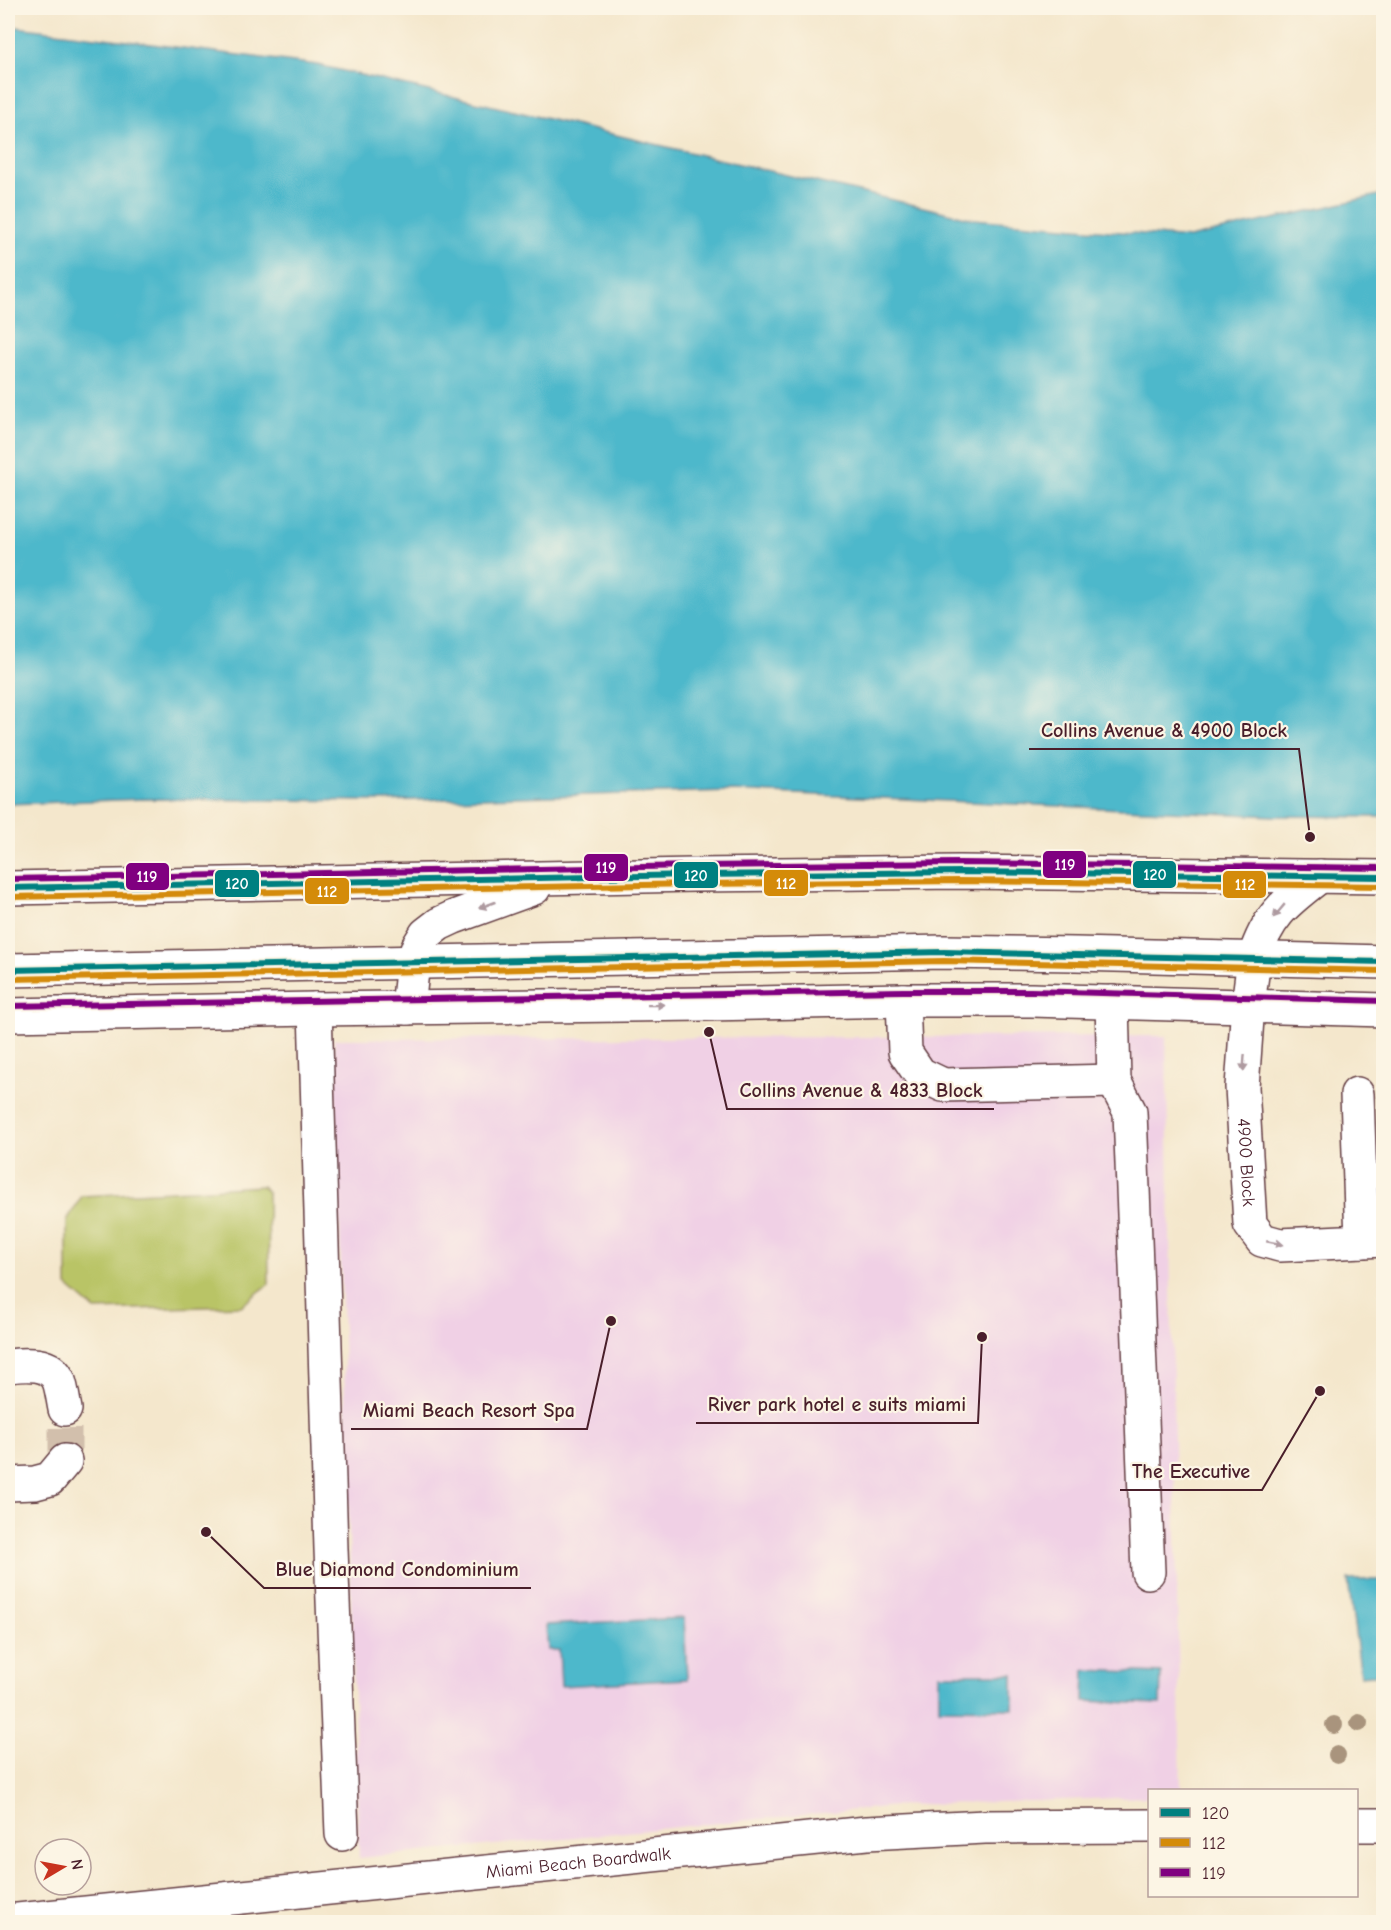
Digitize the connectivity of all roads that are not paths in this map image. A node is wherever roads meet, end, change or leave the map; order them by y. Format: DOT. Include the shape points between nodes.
graph roads {
  1 [pos="1320,876"];
  2 [pos="1383,877"];
  3 [pos="561,879"];
  4 [pos="8,888"];
  5 [pos="1254,959"];
  6 [pos="413,962"];
  7 [pos="1383,962"];
  8 [pos="8,970"];
  9 [pos="903,1000"];
  10 [pos="1112,1002"];
  11 [pos="1248,1005"];
  12 [pos="408,1008"];
  13 [pos="315,1009"];
  14 [pos="1383,1010"];
  15 [pos="8,1015"];
  16 [pos="1114,1081"];
  17 [pos="1357,1094"];
  18 [pos="1373,1241"];
  19 [pos="8,1366"];
  20 [pos="65,1409"];
  21 [pos="65,1461"];
  22 [pos="8,1484"];
  23 [pos="1148,1572"];
  24 [pos="1358,1825"];
  25 [pos="1383,1825"];
  26 [pos="1148,1827"];
  27 [pos="342,1834"];
  28 [pos="8,1921"];
  1 -- 2 [label="main road"];
  1 -- 3 [label="main road" via="947,872"];
  1 -- 5 [label="main road, 4900 Block, one-way" via="1285,903 1270,921"];
  3 -- 4 [label="main road"];
  3 -- 6 [label="main road, one-way" via="439,924 426,934"];
  5 -- 6 [label="main road" via="944,952"];
  5 -- 7 [label="main road"];
  5 -- 11 [label="main road, 4900 Block"];
  6 -- 8 [label="main road"];
  6 -- 12 [label="main road"];
  9 -- 10 [label="main road"];
  12 -- 9 [label="main road, one-way"];
  9 -- 16 [label="main road" via="905,1052 920,1074 943,1085"];
  10 -- 11 [label="main road"];
  10 -- 16 [label="main road"];
  11 -- 14 [label="main road"];
  11 -- 18 [label="main road, 4900 Block, one-way" via="1242,1087 1250,1224 1262,1240 1280,1245"];
  12 -- 13 [label="main road"];
  13 -- 15 [label="main road"];
  13 -- 27 [label="main road"];
  16 -- 23 [label="main road" via="1130,1112"];
  17 -- 18 [label="main road"];
  19 -- 20 [label="main road" via="45,1367 58,1379"];
  21 -- 22 [label="main road" via="50,1479"];
  24 -- 25 [label="main road"];
  26 -- 28 [label="main road, Miami Beach Boardwalk" via="985,1827 867,1833"];
}
